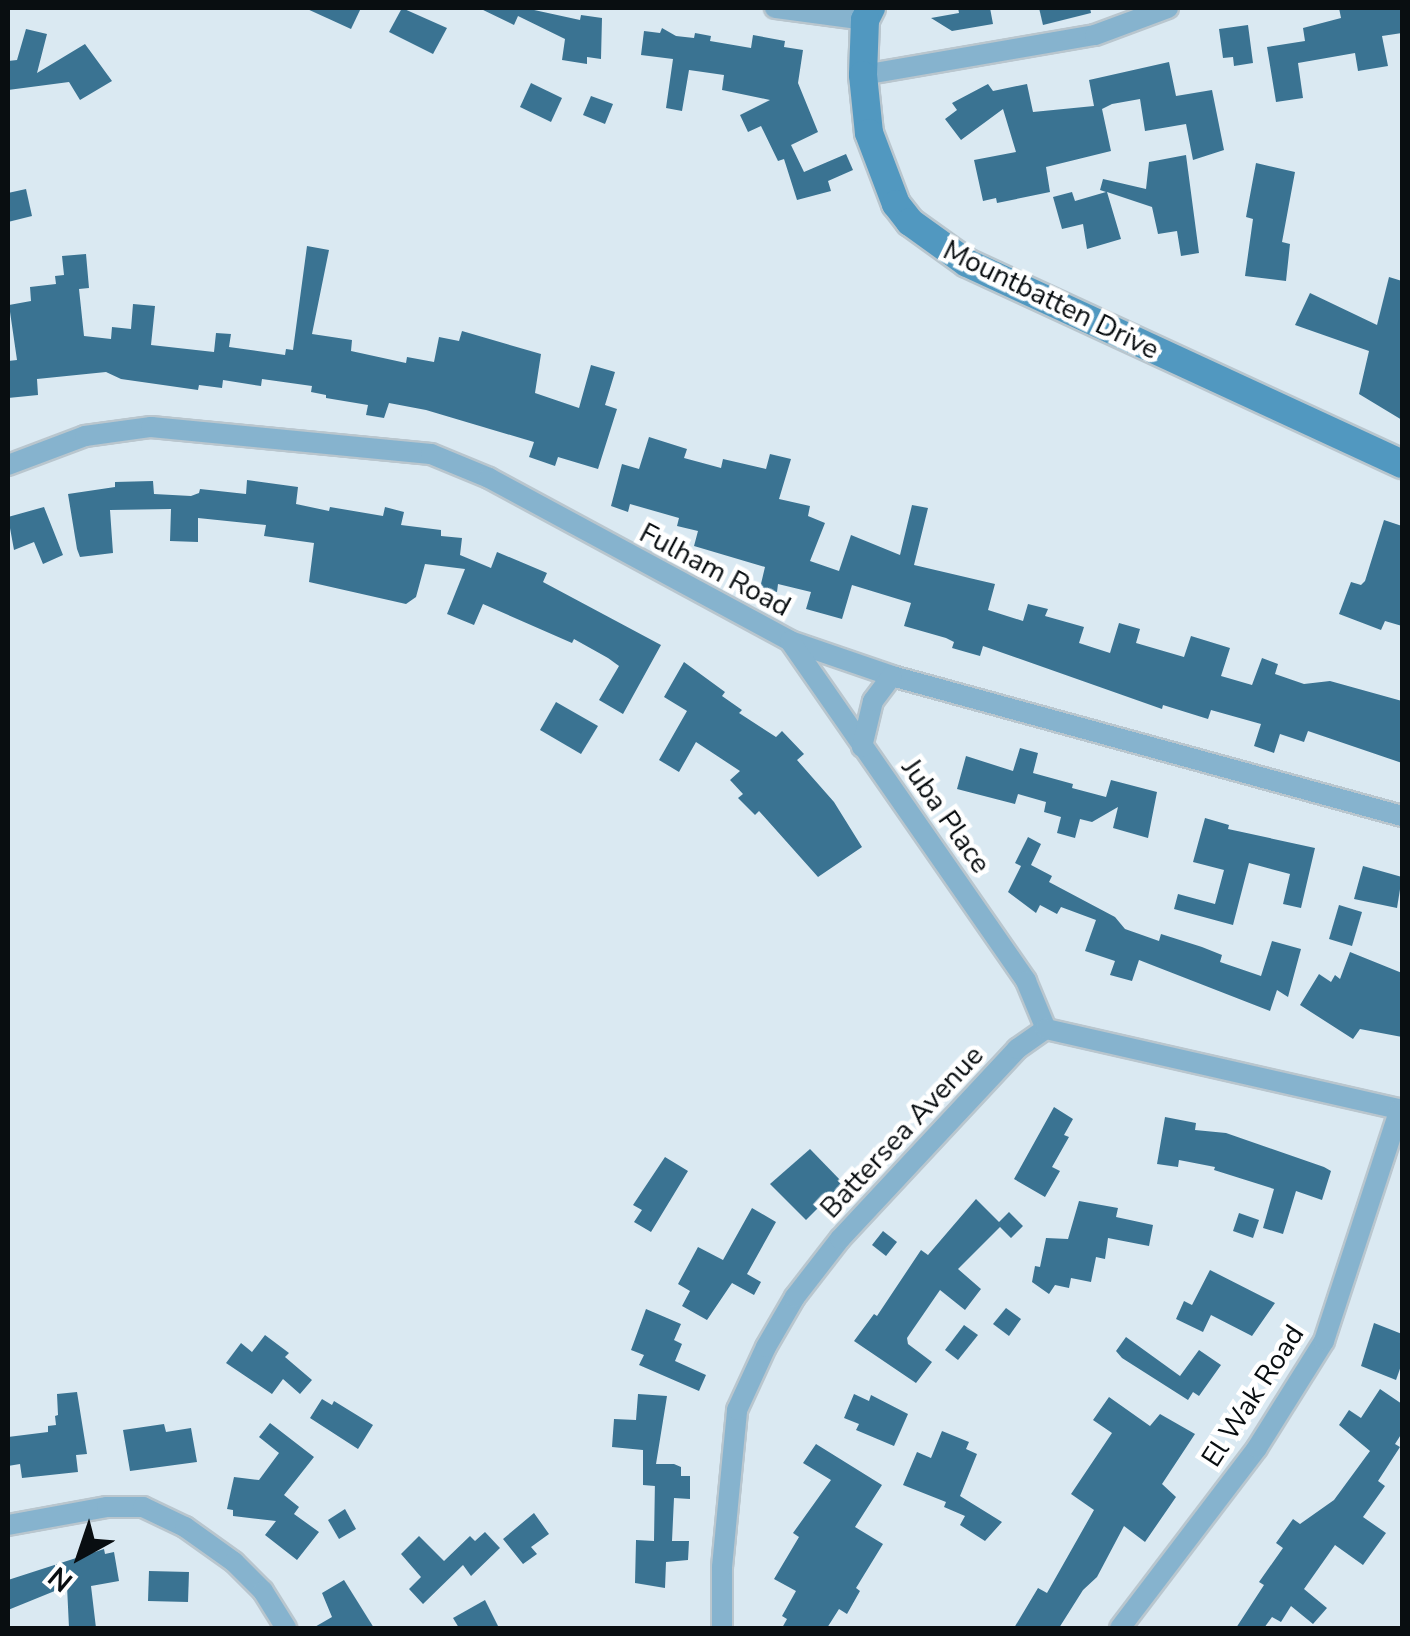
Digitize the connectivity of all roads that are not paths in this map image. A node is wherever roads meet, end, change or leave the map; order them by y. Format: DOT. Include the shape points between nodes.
graph roads {
  1 [pos="776,8"];
  2 [pos="1168,8"];
  3 [pos="868,14"];
  4 [pos="863,75"];
  5 [pos="1402,464"];
  6 [pos="8,465"];
  7 [pos="790,641"];
  8 [pos="892,676"];
  9 [pos="862,747"];
  10 [pos="1402,816"];
  11 [pos="1046,1029"];
  12 [pos="1401,1109"];
  13 [pos="8,1525"];
  14 [pos="286,1628"];
  15 [pos="722,1628"];
  16 [pos="1120,1628"];
  1 -- 3 [label="street"];
  2 -- 4 [label="street" via="1095,35"];
  3 -- 4 [label="main road, Mountbatten Drive"];
  4 -- 5 [label="main road, Mountbatten Drive" via="869,133 896,204 946,250"];
  6 -- 7 [label="street, Fulham Road" via="85,436 151,427 431,454 489,478"];
  7 -- 8 [label="street, Fulham Road"];
  7 -- 9 [label="street, Juba Place"];
  8 -- 9 [label="street" via="873,701"];
  8 -- 10 [label="street, Fulham Road"];
  9 -- 11 [label="street, Juba Place" via="1026,980"];
  11 -- 12 [label="street"];
  11 -- 15 [label="street, Battersea Avenue" via="984,1080 840,1239 766,1347 737,1410"];
  12 -- 16 [label="street, El Wak Road" via="1324,1341 1258,1448"];
  13 -- 14 [label="street" via="143,1507 234,1562"];
}
